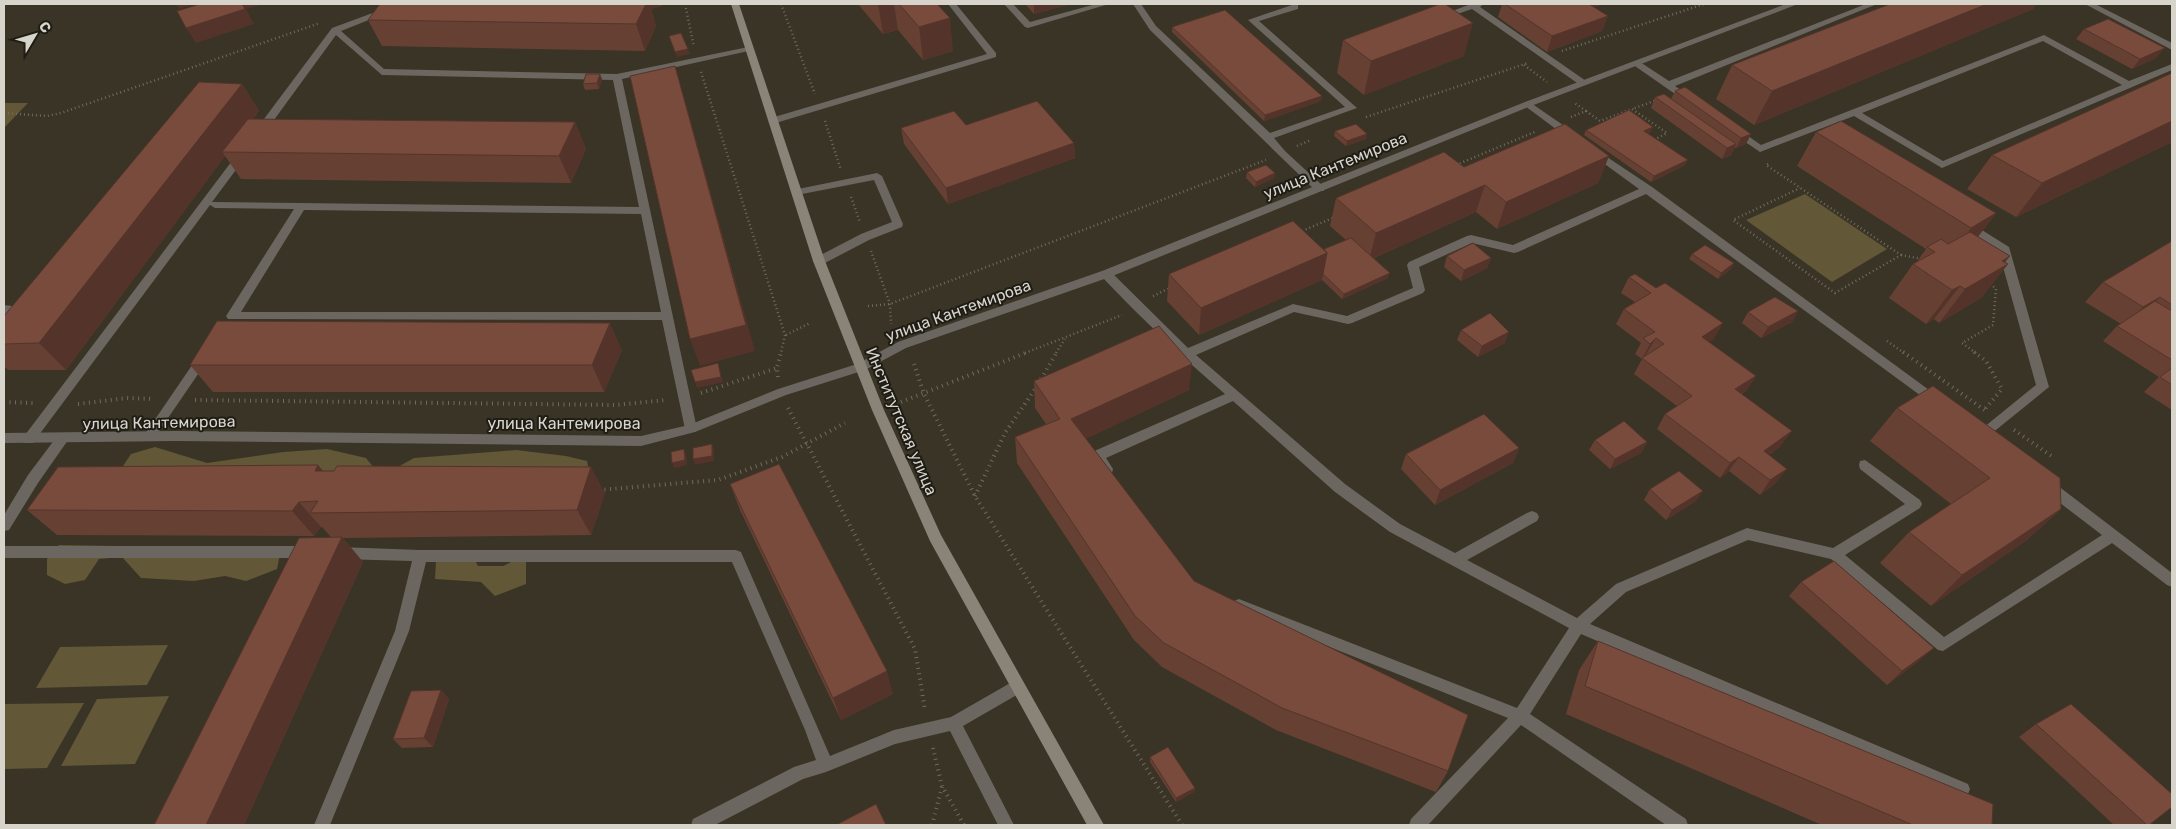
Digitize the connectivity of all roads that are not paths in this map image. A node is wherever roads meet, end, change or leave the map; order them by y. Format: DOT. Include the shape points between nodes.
graph roads {
  1 [pos="735,4"];
  2 [pos="952,4"];
  3 [pos="1008,4"];
  4 [pos="1105,4"];
  5 [pos="1137,4"];
  6 [pos="1794,4"];
  7 [pos="1873,4"];
  8 [pos="2089,4"];
  9 [pos="1476,5"];
  10 [pos="408,7"];
  11 [pos="1294,7"];
  12 [pos="1426,22"];
  13 [pos="335,30"];
  14 [pos="2172,47"];
  15 [pos="750,48"];
  16 [pos="1637,64"];
  17 [pos="2172,67"];
  18 [pos="616,77"];
  19 [pos="1583,83"];
  20 [pos="2136,83"];
  21 [pos="1668,84"];
  22 [pos="1528,104"];
  23 [pos="1703,110"];
  24 [pos="1854,112"];
  25 [pos="775,120"];
  26 [pos="1728,126"];
  27 [pos="1268,137"];
  28 [pos="1320,189"];
  29 [pos="1648,189"];
  30 [pos="797,192"];
  31 [pos="215,205"];
  32 [pos="301,206"];
  33 [pos="645,211"];
  34 [pos="1952,215"];
  35 [pos="819,261"];
  36 [pos="1106,274"];
  37 [pos="4,309"];
  38 [pos="4,314"];
  39 [pos="667,316"];
  40 [pos="211,347"];
  41 [pos="1186,354"];
  42 [pos="861,367"];
  43 [pos="1234,395"];
  44 [pos="1942,406"];
  45 [pos="692,429"];
  46 [pos="1982,435"];
  47 [pos="148,437"];
  48 [pos="4,438"];
  49 [pos="29,439"];
  50 [pos="62,439"];
  51 [pos="1865,465"];
  52 [pos="2036,476"];
  53 [pos="1114,479"];
  54 [pos="1532,517"];
  55 [pos="4,526"];
  56 [pos="2113,535"];
  57 [pos="4,552"];
  58 [pos="1835,554"];
  59 [pos="420,556"];
  60 [pos="1455,560"];
  61 [pos="2172,581"];
  62 [pos="1223,598"];
  63 [pos="1578,626"];
  64 [pos="1017,687"];
  65 [pos="1520,716"];
  66 [pos="954,723"];
  67 [pos="826,765"];
  68 [pos="1962,789"];
  69 [pos="322,825"];
  70 [pos="699,825"];
  71 [pos="1006,825"];
  72 [pos="1096,825"];
  73 [pos="1417,825"];
  74 [pos="1680,825"];
  1 -- 15 [label="main road, Институтская улица"];
  2 -- 25 [label="street" via="993,55"];
  3 -- 4 [label="street" via="1028,25"];
  5 -- 27 [label="street" via="1154,28"];
  6 -- 16 [label="street, улица Кантемирова"];
  7 -- 21 [label="street"];
  8 -- 14 [label="street"];
  9 -- 12 [label="street"];
  9 -- 19 [label="street"];
  10 -- 13 [label="street" via="391,9"];
  11 -- 27 [label="street" via="1253,20 1352,108"];
  13 -- 18 [label="street" via="382,72"];
  13 -- 49 [label="street"];
  15 -- 18 [label="street"];
  15 -- 25 [label="main road, Институтская улица"];
  16 -- 19 [label="street, улица Кантемирова"];
  16 -- 21 [label="street"];
  17 -- 20 [label="street"];
  18 -- 33 [label="street"];
  19 -- 22 [label="street, улица Кантемирова"];
  20 -- 24 [label="street" via="2129,85 2044,38"];
  20 -- 24 [label="street" via="1942,166"];
  21 -- 23 [label="street"];
  22 -- 28 [label="street, улица Кантемирова"];
  22 -- 29 [label="street"];
  24 -- 26 [label="street" via="1760,149"];
  25 -- 30 [label="main road, Институтская улица"];
  27 -- 28 [label="street" via="1281,154"];
  28 -- 36 [label="street, улица Кантемирова"];
  29 -- 41 [label="street" via="1514,249 1471,240 1414,264 1419,290 1348,320 1294,308"];
  29 -- 44 [label="street"];
  30 -- 35 [label="main road, Институтская улица"];
  30 -- 35 [label="street" via="877,176 898,224"];
  31 -- 32 [label="street"];
  32 -- 33 [label="street"];
  32 -- 39 [label="street" via="229,320"];
  33 -- 39 [label="street"];
  34 -- 46 [label="street" via="2003,247 2043,388"];
  35 -- 42 [label="main road, Институтская улица"];
  36 -- 41 [label="street"];
  36 -- 42 [label="street, улица Кантемирова" via="902,345"];
  37 -- 38 [label="street" via="8,309"];
  39 -- 45 [label="street"];
  40 -- 47 [label="street"];
  41 -- 43 [label="street"];
  42 -- 45 [label="street, улица Кантемирова" via="782,392"];
  42 -- 64 [label="main road, Институтская улица" via="935,537"];
  43 -- 53 [label="street" via="1097,456"];
  43 -- 60 [label="street" via="1340,488 1395,528"];
  45 -- 47 [label="street, улица Кантемирова" via="641,441"];
  47 -- 50 [label="street, улица Кантемирова"];
  48 -- 49 [label="street, улица Кантемирова"];
  49 -- 50 [label="street, улица Кантемирова"];
  50 -- 55 [label="street"];
  51 -- 58 [label="street" via="1915,504"];
  52 -- 56 [label="street"];
  54 -- 60 [label="street"];
  56 -- 58 [label="street" via="1942,645"];
  56 -- 61 [label="street"];
  57 -- 59 [label="street" via="314,552"];
  58 -- 63 [label="street" via="1747,534 1621,588"];
  59 -- 67 [label="street" via="736,556"];
  59 -- 69 [label="street" via="402,631"];
  60 -- 63 [label="street"];
  62 -- 65 [label="street"];
  63 -- 65 [label="street"];
  63 -- 68 [label="street"];
  64 -- 66 [label="street"];
  64 -- 72 [label="main road, Институтская улица"];
  65 -- 73 [label="street"];
  65 -- 74 [label="street"];
  66 -- 67 [label="street" via="894,737"];
  66 -- 71 [label="street"];
  67 -- 70 [label="street" via="800,772"];
}
